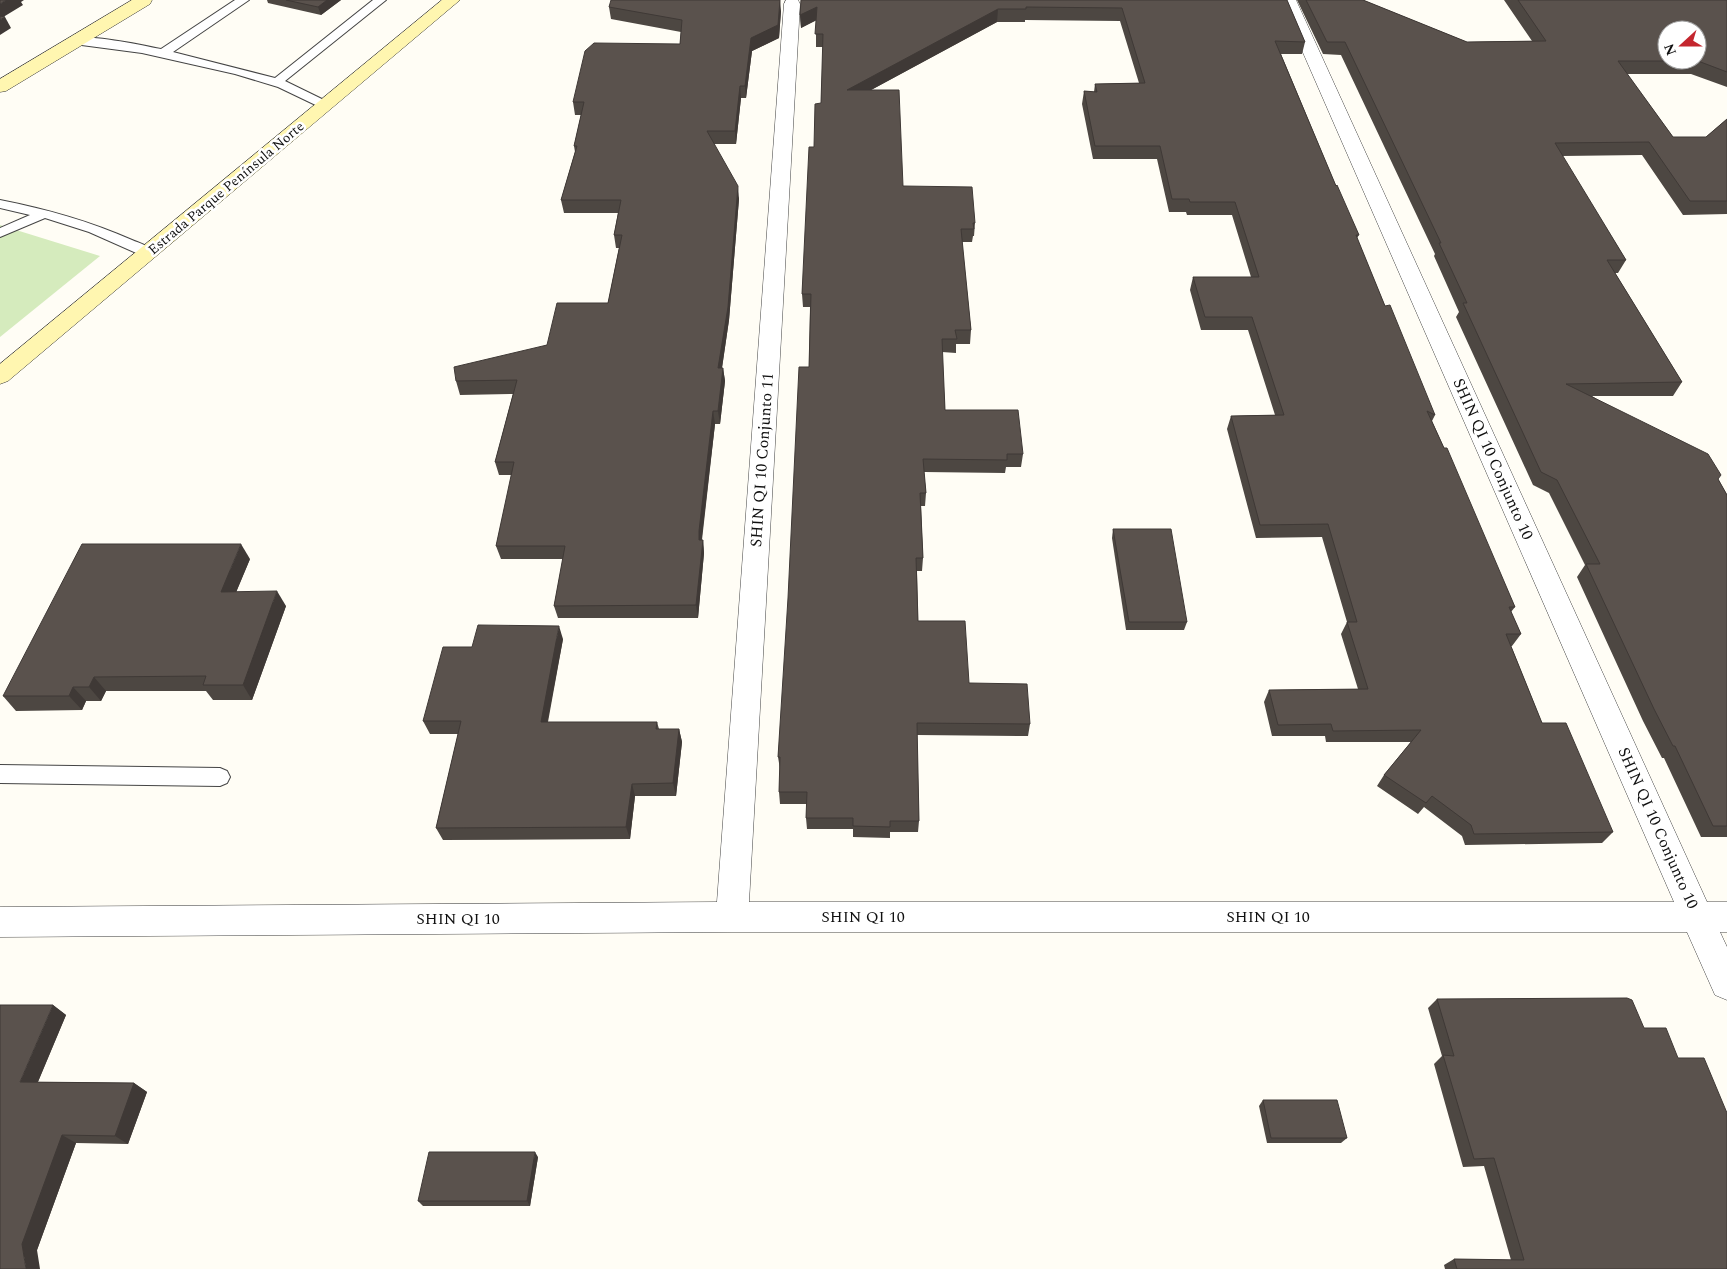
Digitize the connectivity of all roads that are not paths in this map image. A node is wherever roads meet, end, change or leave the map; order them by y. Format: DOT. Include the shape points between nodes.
graph roads {
  1 [pos="144,0"];
  2 [pos="243,0"];
  3 [pos="380,0"];
  4 [pos="452,0"];
  5 [pos="1288,0"];
  6 [pos="792,3"];
  7 [pos="74,40"];
  8 [pos="164,52"];
  9 [pos="277,82"];
  10 [pos="0,87"];
  11 [pos="324,105"];
  12 [pos="0,204"];
  13 [pos="45,213"];
  14 [pos="0,233"];
  15 [pos="148,253"];
  16 [pos="0,376"];
  17 [pos="0,774"];
  18 [pos="220,776"];
  19 [pos="732,917"];
  20 [pos="1712,917"];
  21 [pos="0,922"];
  22 [pos="1727,984"];
  1 -- 7 [label="main road"];
  2 -- 8 [label="lane"];
  3 -- 9 [label="lane"];
  4 -- 11 [label="main road, Estrada Parque Península Norte"];
  5 -- 20 [label="street, SHIN QI 10 Conjunto 10"];
  6 -- 19 [label="street, SHIN QI 10 Conjunto 11"];
  7 -- 8 [label="lane"];
  7 -- 10 [label="main road"];
  8 -- 9 [label="lane"];
  9 -- 11 [label="lane"];
  11 -- 15 [label="main road, Estrada Parque Península Norte"];
  12 -- 13 [label="lane"];
  13 -- 14 [label="lane"];
  13 -- 15 [label="lane" via="99,230"];
  15 -- 16 [label="main road, Estrada Parque Península Norte"];
  17 -- 18 [label="lane"];
  19 -- 20 [label="street, SHIN QI 10"];
  19 -- 21 [label="street, SHIN QI 10"];
  20 -- 22 [label="street, SHIN QI 10 Conjunto 10"];
}
